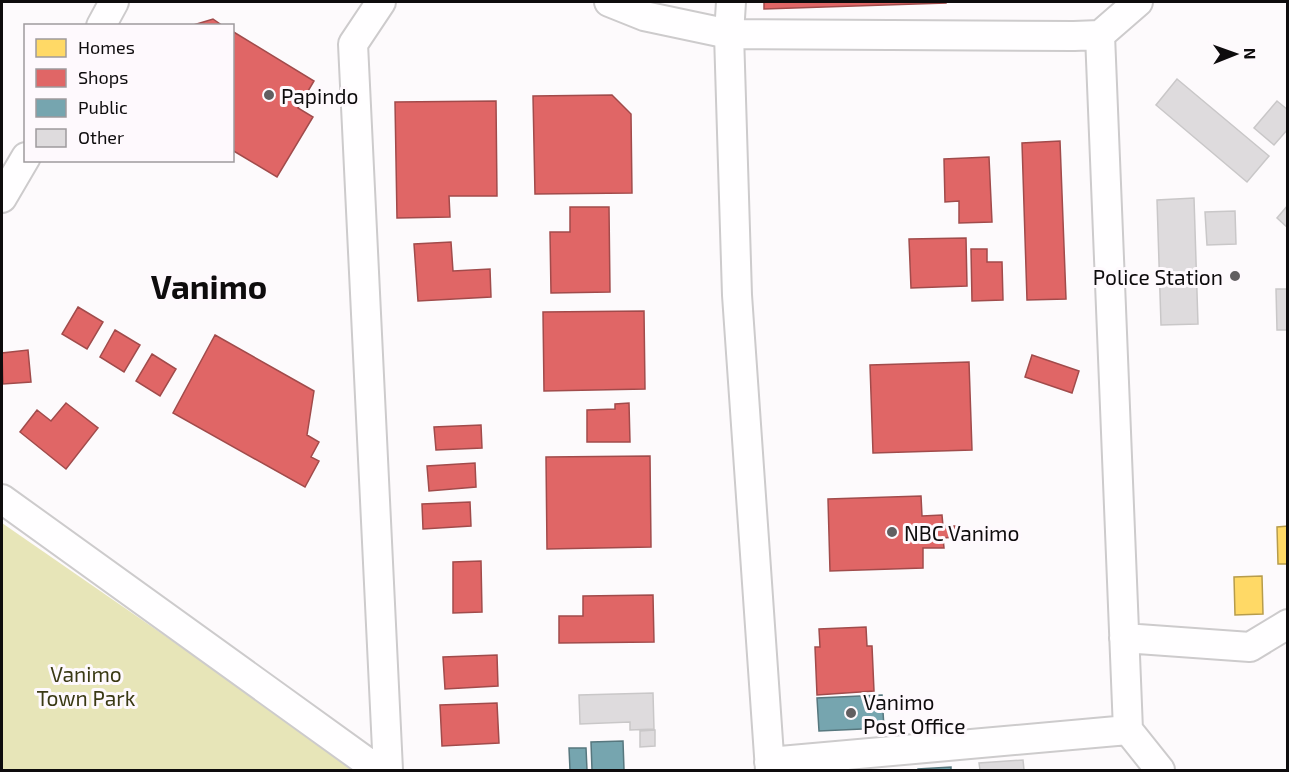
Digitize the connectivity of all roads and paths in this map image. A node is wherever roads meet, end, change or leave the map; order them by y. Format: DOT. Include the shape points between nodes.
graph roads {
  1 [pos="114,2"];
  2 [pos="381,2"];
  3 [pos="609,2"];
  4 [pos="731,2"];
  5 [pos="1138,2"];
  6 [pos="102,24"];
  7 [pos="729,34"];
  8 [pos="1100,35"];
  9 [pos="24,160"];
  10 [pos="2,198"];
  11 [pos="2,499"];
  12 [pos="1287,624"];
  13 [pos="1124,638"];
  14 [pos="1128,730"];
  15 [pos="770,766"];
  16 [pos="378,771"];
  17 [pos="388,771"];
  18 [pos="1160,771"];
  1 -- 6 [label="street"];
  2 -- 17 [label="street" via="353,44"];
  3 -- 7 [label="street" via="644,16"];
  4 -- 7 [label="street"];
  5 -- 8 [label="street"];
  7 -- 8 [label="street"];
  7 -- 15 [label="street" via="737,295"];
  8 -- 13 [label="street"];
  9 -- 10 [label="street"];
  11 -- 16 [label="street"];
  12 -- 13 [label="street" via="1250,647"];
  13 -- 14 [label="street"];
  14 -- 15 [label="street"];
  14 -- 18 [label="street"];
}
